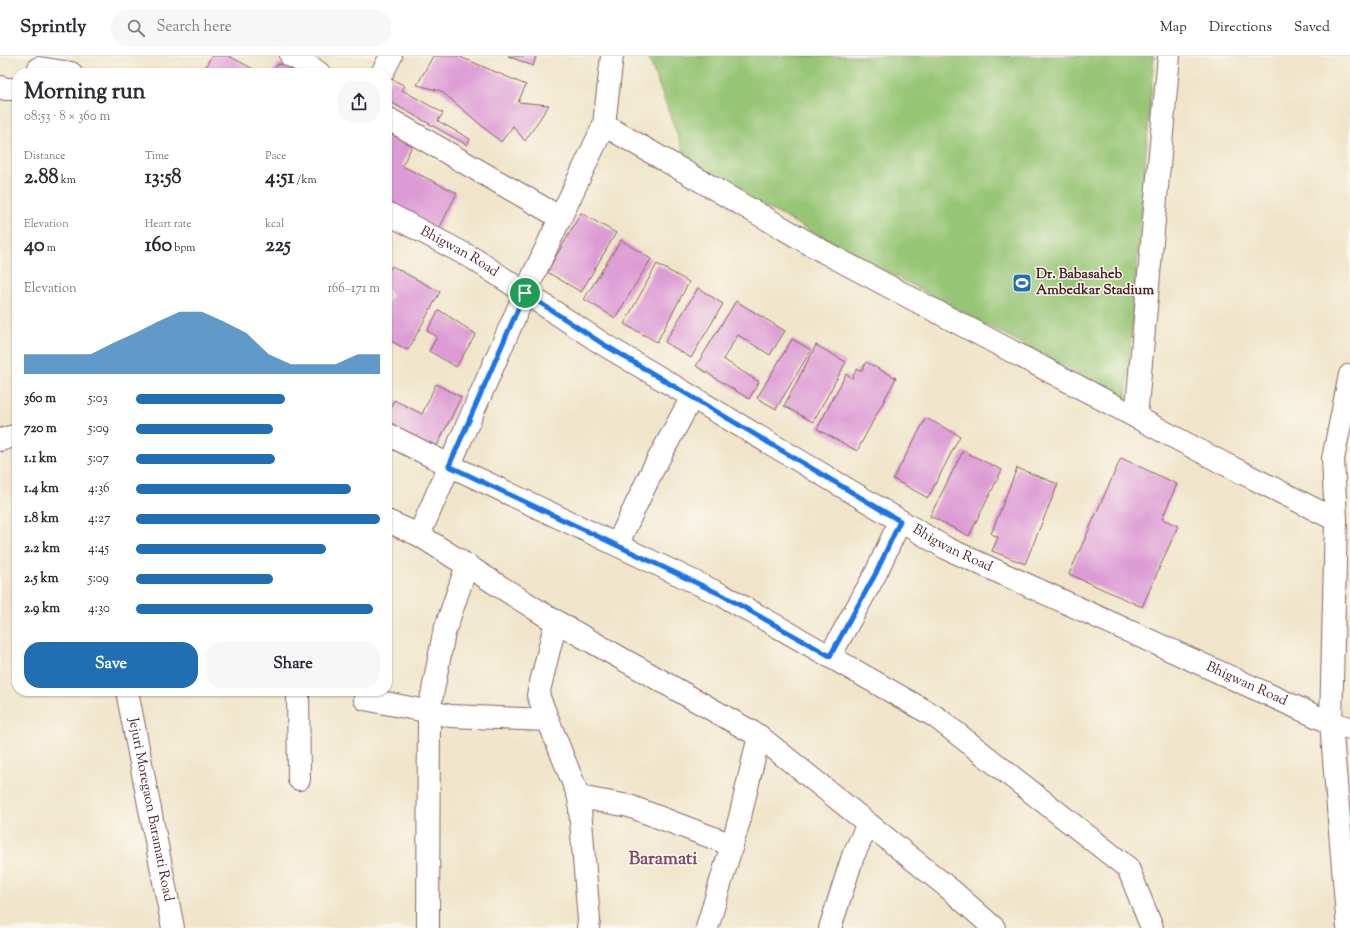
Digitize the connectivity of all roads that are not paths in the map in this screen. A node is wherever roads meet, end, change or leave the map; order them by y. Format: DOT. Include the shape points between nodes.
graph roads {
  1 [pos="291,56"];
  2 [pos="391,56"];
  3 [pos="612,56"];
  4 [pos="1169,56"];
  5 [pos="312,68"];
  6 [pos="385,68"];
  7 [pos="392,121"];
  8 [pos="604,125"];
  9 [pos="392,216"];
  10 [pos="560,218"];
  11 [pos="525,293"];
  12 [pos="1350,375"];
  13 [pos="692,397"];
  14 [pos="1136,417"];
  15 [pos="12,436"];
  16 [pos="392,437"];
  17 [pos="0,440"];
  18 [pos="449,466"];
  19 [pos="1336,520"];
  20 [pos="900,521"];
  21 [pos="392,523"];
  22 [pos="419,535"];
  23 [pos="617,545"];
  24 [pos="467,565"];
  25 [pos="556,621"];
  26 [pos="830,656"];
  27 [pos="128,696"];
  28 [pos="298,696"];
  29 [pos="365,699"];
  30 [pos="429,712"];
  31 [pos="548,720"];
  32 [pos="1341,725"];
  33 [pos="759,736"];
  34 [pos="299,779"];
  35 [pos="579,797"];
  36 [pos="868,824"];
  37 [pos="732,845"];
  38 [pos="173,928"];
  39 [pos="428,928"];
  40 [pos="588,928"];
  41 [pos="707,928"];
  42 [pos="830,928"];
  43 [pos="994,928"];
  44 [pos="1152,928"];
  45 [pos="1348,928"];
  1 -- 5 [label="street"];
  2 -- 6 [label="street"];
  3 -- 8 [label="street"];
  4 -- 14 [label="street"];
  7 -- 10 [label="street"];
  8 -- 10 [label="street"];
  8 -- 14 [label="street" via="824,252"];
  9 -- 11 [label="street, Bhigwan Road" via="474,259"];
  10 -- 11 [label="street"];
  11 -- 13 [label="street, Bhigwan Road" via="603,344"];
  11 -- 18 [label="street"];
  12 -- 19 [label="street" via="1333,459"];
  13 -- 20 [label="street, Bhigwan Road"];
  13 -- 23 [label="street" via="652,471"];
  14 -- 19 [label="street"];
  15 -- 17 [label="street"];
  16 -- 18 [label="street"];
  18 -- 22 [label="street"];
  18 -- 23 [label="street"];
  19 -- 32 [label="street"];
  20 -- 26 [label="street" via="876,573"];
  20 -- 32 [label="street, Bhigwan Road" via="946,548"];
  21 -- 22 [label="street"];
  22 -- 24 [label="street"];
  23 -- 26 [label="street" via="722,595"];
  24 -- 25 [label="street"];
  24 -- 30 [label="street" via="444,633"];
  25 -- 31 [label="street" via="538,695"];
  25 -- 33 [label="street"];
  26 -- 44 [label="street" via="936,717 1128,868"];
  27 -- 38 [label="street, Jejuri Moregaon Baramati Road"];
  28 -- 34 [label="street"];
  29 -- 30 [label="street"];
  30 -- 31 [label="street" via="451,716"];
  30 -- 39 [label="street"];
  31 -- 35 [label="street"];
  32 -- 45 [label="street"];
  33 -- 36 [label="street"];
  33 -- 37 [label="street"];
  35 -- 37 [label="street" via="629,806"];
  35 -- 40 [label="street"];
  36 -- 42 [label="street" via="853,856"];
  36 -- 43 [label="street" via="952,890"];
  37 -- 41 [label="street"];
}
